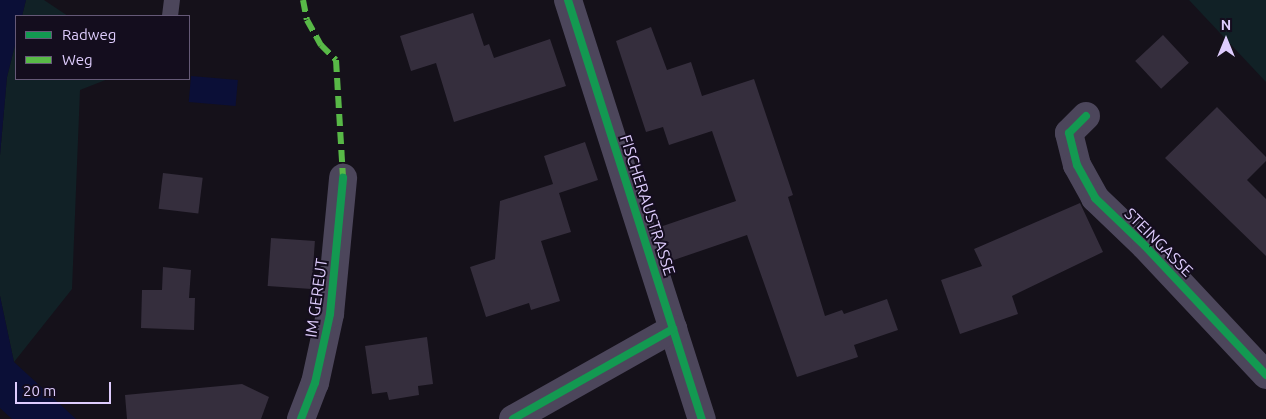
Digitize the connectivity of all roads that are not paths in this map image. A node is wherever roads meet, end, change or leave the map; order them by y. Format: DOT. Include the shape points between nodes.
graph roads {
  1 [pos="172,0"];
  2 [pos="568,0"];
  3 [pos="170,15"];
  4 [pos="1086,116"];
  5 [pos="343,178"];
  6 [pos="673,329"];
  7 [pos="1266,375"];
  8 [pos="301,419"];
  9 [pos="513,419"];
  10 [pos="702,419"];
  1 -- 3 [label="lane"];
  2 -- 6 [label="street, FISCHERAUSTRASSE"];
  4 -- 7 [label="street, STEINGASSE" via="1069,133 1077,164 1095,198 1145,246"];
  5 -- 8 [label="street, IM GEREUT" via="330,314 316,384"];
  6 -- 9 [label="street"];
  6 -- 10 [label="street, FISCHERAUSTRASSE"];
}
